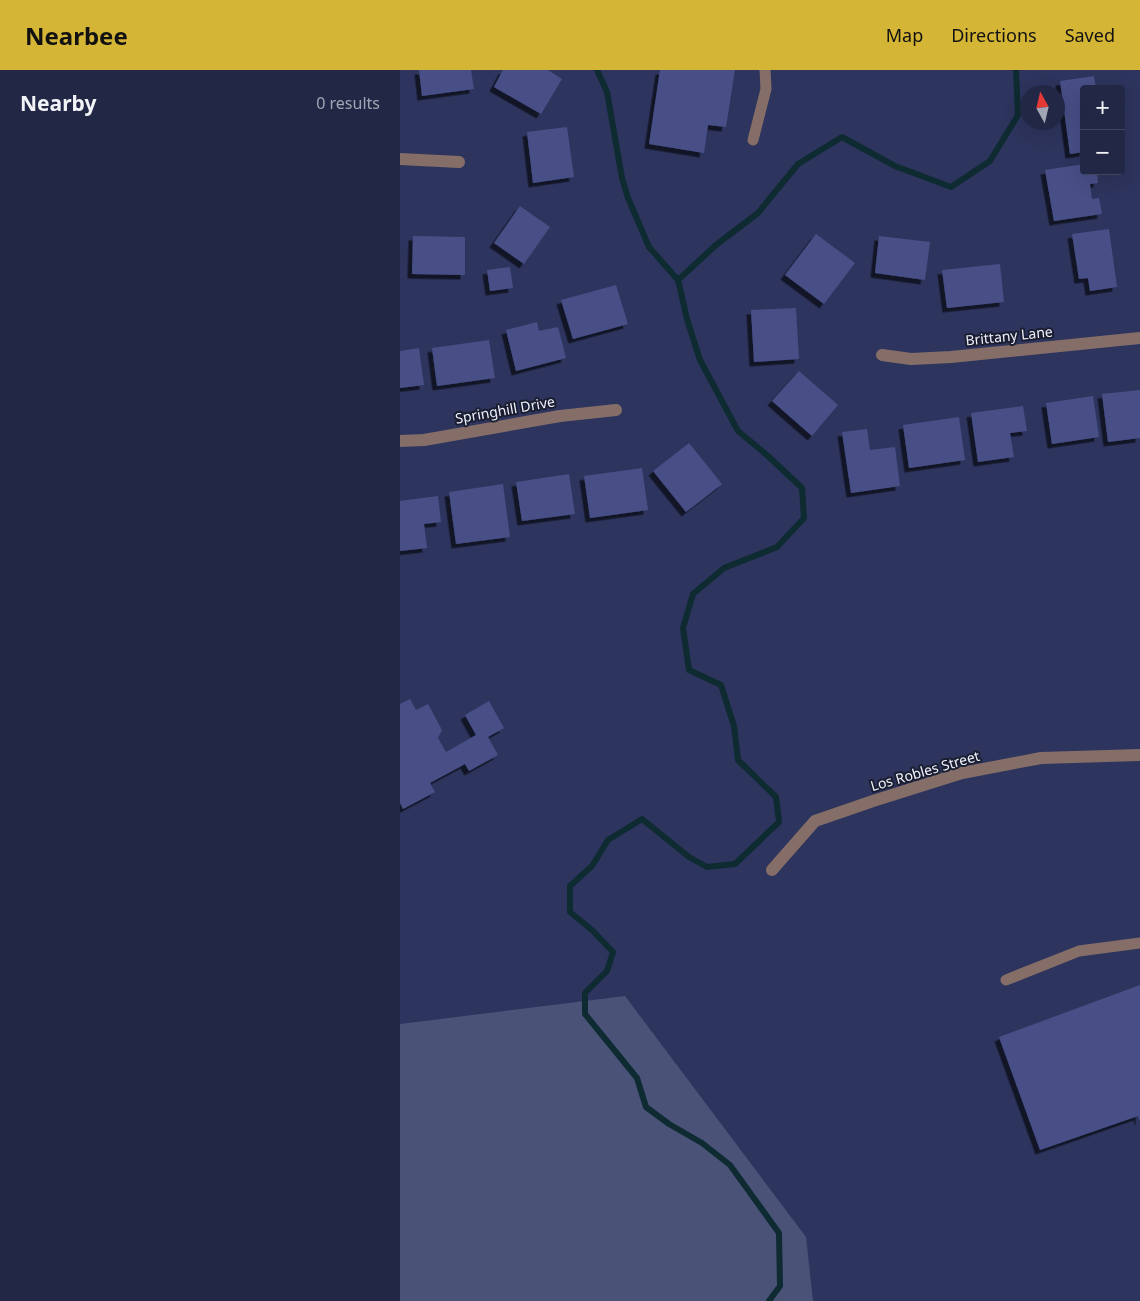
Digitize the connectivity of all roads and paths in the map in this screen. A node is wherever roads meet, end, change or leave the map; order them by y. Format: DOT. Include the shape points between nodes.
graph roads {
  1 [pos="765,70"];
  2 [pos="753,140"];
  3 [pos="400,159"];
  4 [pos="459,162"];
  5 [pos="1140,338"];
  6 [pos="882,355"];
  7 [pos="616,410"];
  8 [pos="400,441"];
  9 [pos="1140,755"];
  10 [pos="772,870"];
  11 [pos="1140,944"];
  12 [pos="1006,980"];
  1 -- 2 [label="lane" via="766,89"];
  3 -- 4 [label="street"];
  5 -- 6 [label="street, Brittany Lane" via="951,358 911,359"];
  7 -- 8 [label="street, Springhill Drive"];
  9 -- 10 [label="street, Los Robles Street" via="1041,758 962,773 815,821"];
  11 -- 12 [label="lane" via="1079,950"];
}
